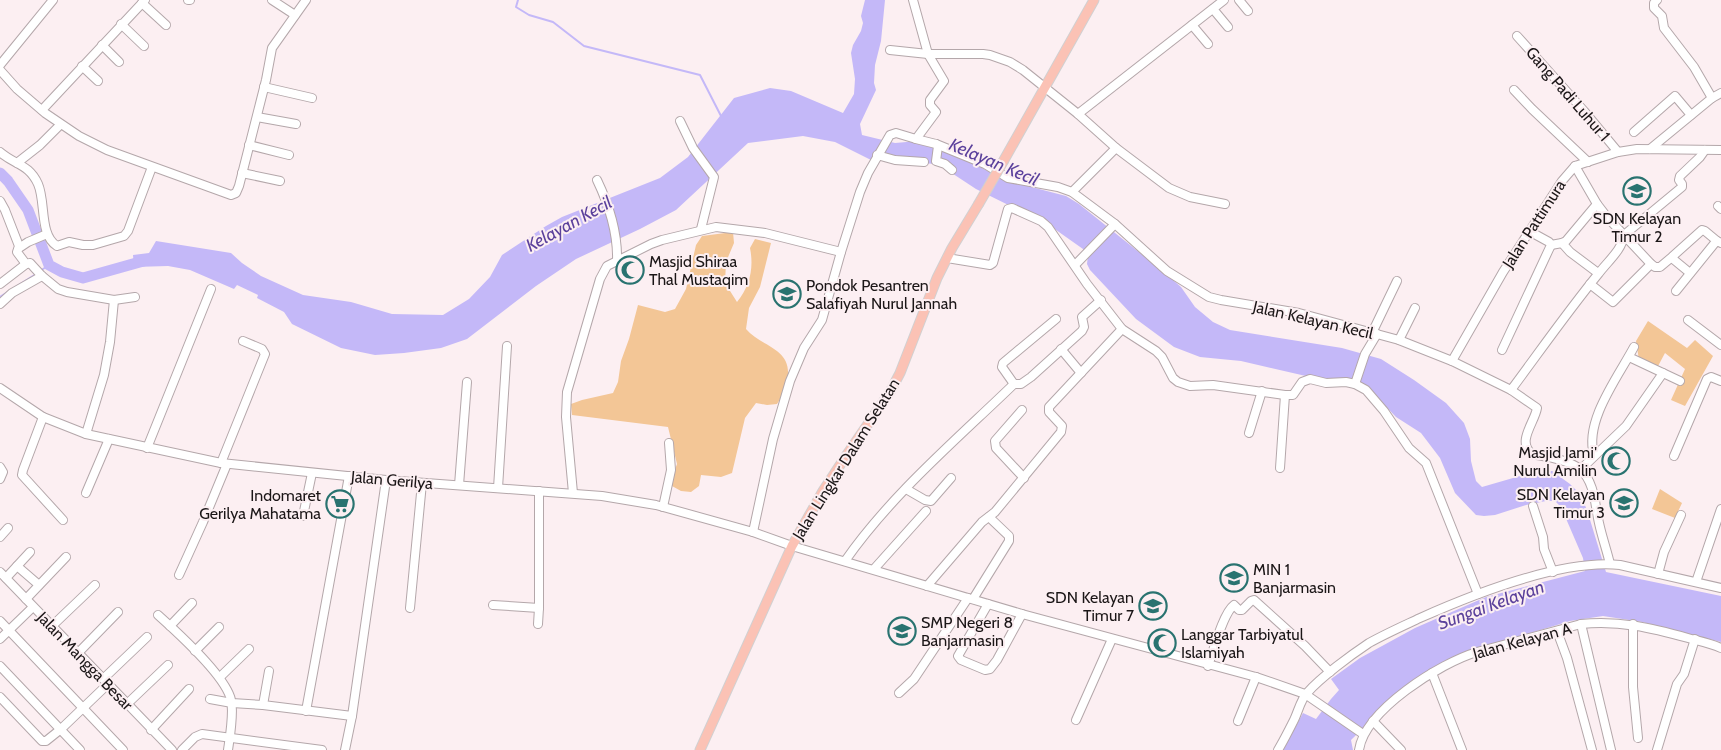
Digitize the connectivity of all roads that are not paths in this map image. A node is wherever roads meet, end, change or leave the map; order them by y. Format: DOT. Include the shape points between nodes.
graph roads {
  1 [pos="53,0"];
  2 [pos="272,0"];
  3 [pos="306,0"];
  4 [pos="912,0"];
  5 [pos="1094,0"];
  6 [pos="1224,0"];
  7 [pos="1239,0"];
  8 [pos="1657,0"];
  9 [pos="144,1"];
  10 [pos="1212,9"];
  11 [pos="1248,11"];
  12 [pos="295,15"];
  13 [pos="121,24"];
  14 [pos="166,25"];
  15 [pos="1192,25"];
  16 [pos="1228,27"];
  17 [pos="1517,36"];
  18 [pos="102,44"];
  19 [pos="1208,44"];
  20 [pos="144,46"];
  21 [pos="890,50"];
  22 [pos="928,54"];
  23 [pos="119,62"];
  24 [pos="0,65"];
  25 [pos="82,66"];
  26 [pos="0,70"];
  27 [pos="98,81"];
  28 [pos="264,87"];
  29 [pos="1045,87"];
  30 [pos="1514,90"];
  31 [pos="1721,93"];
  32 [pos="312,98"];
  33 [pos="1712,98"];
  34 [pos="42,110"];
  35 [pos="1078,114"];
  36 [pos="1691,115"];
  37 [pos="257,117"];
  38 [pos="680,121"];
  39 [pos="296,124"];
  40 [pos="60,125"];
  41 [pos="1634,132"];
  42 [pos="916,139"];
  43 [pos="250,145"];
  44 [pos="937,145"];
  45 [pos="1116,148"];
  46 [pos="1650,150"];
  47 [pos="1706,150"];
  48 [pos="1721,150"];
  49 [pos="0,152"];
  50 [pos="1618,152"];
  51 [pos="289,155"];
  52 [pos="878,155"];
  53 [pos="924,162"];
  54 [pos="1588,162"];
  55 [pos="17,163"];
  56 [pos="1575,166"];
  57 [pos="152,167"];
  58 [pos="952,170"];
  59 [pos="242,173"];
  60 [pos="597,180"];
  61 [pos="280,181"];
  62 [pos="1072,192"];
  63 [pos="0,201"];
  64 [pos="1225,204"];
  65 [pos="1597,204"];
  66 [pos="1114,226"];
  67 [pos="701,229"];
  68 [pos="1529,231"];
  69 [pos="45,235"];
  70 [pos="1624,235"];
  71 [pos="1719,242"];
  72 [pos="1562,244"];
  73 [pos="1550,245"];
  74 [pos="19,248"];
  75 [pos="841,252"];
  76 [pos="1672,257"];
  77 [pos="947,258"];
  78 [pos="617,262"];
  79 [pos="26,264"];
  80 [pos="1651,264"];
  81 [pos="1075,265"];
  82 [pos="1598,273"];
  83 [pos="40,274"];
  84 [pos="1690,274"];
  85 [pos="1397,281"];
  86 [pos="0,284"];
  87 [pos="1590,284"];
  88 [pos="212,290"];
  89 [pos="1676,291"];
  90 [pos="135,297"];
  91 [pos="114,300"];
  92 [pos="1101,300"];
  93 [pos="0,304"];
  94 [pos="1415,308"];
  95 [pos="1056,319"];
  96 [pos="1688,320"];
  97 [pos="1122,328"];
  98 [pos="1374,334"];
  99 [pos="1399,340"];
  100 [pos="243,341"];
  101 [pos="1721,345"];
  102 [pos="507,346"];
  103 [pos="1634,347"];
  104 [pos="1061,349"];
  105 [pos="1502,350"];
  106 [pos="1629,357"];
  107 [pos="1452,361"];
  108 [pos="1081,372"];
  109 [pos="1663,373"];
  110 [pos="1680,381"];
  111 [pos="1721,381"];
  112 [pos="467,382"];
  113 [pos="1355,383"];
  114 [pos="1014,384"];
  115 [pos="0,388"];
  116 [pos="1510,390"];
  117 [pos="1262,391"];
  118 [pos="1285,395"];
  119 [pos="1022,410"];
  120 [pos="43,417"];
  121 [pos="1250,433"];
  122 [pos="86,434"];
  123 [pos="109,439"];
  124 [pos="669,443"];
  125 [pos="147,448"];
  126 [pos="1594,455"];
  127 [pos="1674,456"];
  128 [pos="224,463"];
  129 [pos="0,467"];
  130 [pos="1280,468"];
  131 [pos="1580,470"];
  132 [pos="312,473"];
  133 [pos="349,476"];
  134 [pos="951,478"];
  135 [pos="1024,478"];
  136 [pos="0,479"];
  137 [pos="386,480"];
  138 [pos="422,483"];
  139 [pos="460,485"];
  140 [pos="498,488"];
  141 [pos="906,489"];
  142 [pos="539,491"];
  143 [pos="86,493"];
  144 [pos="573,494"];
  145 [pos="1533,506"];
  146 [pos="663,507"];
  147 [pos="1721,509"];
  148 [pos="926,511"];
  149 [pos="1681,515"];
  150 [pos="303,516"];
  151 [pos="989,517"];
  152 [pos="64,520"];
  153 [pos="8,528"];
  154 [pos="753,532"];
  155 [pos="0,537"];
  156 [pos="792,546"];
  157 [pos="30,552"];
  158 [pos="66,557"];
  159 [pos="844,561"];
  160 [pos="1607,564"];
  161 [pos="18,566"];
  162 [pos="874,570"];
  163 [pos="0,572"];
  164 [pos="1553,572"];
  165 [pos="1658,574"];
  166 [pos="179,575"];
  167 [pos="6,578"];
  168 [pos="1696,582"];
  169 [pos="39,585"];
  170 [pos="95,585"];
  171 [pos="927,586"];
  172 [pos="1721,588"];
  173 [pos="1478,594"];
  174 [pos="26,598"];
  175 [pos="970,598"];
  176 [pos="192,603"];
  177 [pos="988,604"];
  178 [pos="493,605"];
  179 [pos="33,607"];
  180 [pos="410,608"];
  181 [pos="539,608"];
  182 [pos="118,612"];
  183 [pos="1022,614"];
  184 [pos="158,615"];
  185 [pos="0,621"];
  186 [pos="538,624"];
  187 [pos="1581,624"];
  188 [pos="1634,624"];
  189 [pos="52,626"];
  190 [pos="170,626"];
  191 [pos="219,627"];
  192 [pos="9,630"];
  193 [pos="1557,631"];
  194 [pos="147,637"];
  195 [pos="1112,639"];
  196 [pos="1695,639"];
  197 [pos="0,640"];
  198 [pos="1721,648"];
  199 [pos="249,649"];
  200 [pos="195,651"];
  201 [pos="78,653"];
  202 [pos="168,665"];
  203 [pos="0,666"];
  204 [pos="1208,666"];
  205 [pos="269,671"];
  206 [pos="1330,672"];
  207 [pos="1432,673"];
  208 [pos="220,677"];
  209 [pos="1256,678"];
  210 [pos="105,682"];
  211 [pos="189,689"];
  212 [pos="898,693"];
  213 [pos="1309,696"];
  214 [pos="0,697"];
  215 [pos="210,699"];
  216 [pos="232,703"];
  217 [pos="127,704"];
  218 [pos="263,705"];
  219 [pos="83,708"];
  220 [pos="306,711"];
  221 [pos="352,716"];
  222 [pos="1076,720"];
  223 [pos="1238,721"];
  224 [pos="1373,721"];
  225 [pos="61,729"];
  226 [pos="151,730"];
  227 [pos="1363,734"];
  228 [pos="230,738"];
  229 [pos="1638,738"];
  230 [pos="80,750"];
  231 [pos="123,750"];
  232 [pos="172,750"];
  233 [pos="182,750"];
  234 [pos="228,750"];
  235 [pos="322,750"];
  236 [pos="344,750"];
  237 [pos="700,750"];
  238 [pos="706,750"];
  239 [pos="1278,750"];
  240 [pos="1359,750"];
  241 [pos="1400,750"];
  242 [pos="1462,750"];
  243 [pos="1592,750"];
  244 [pos="1611,750"];
  245 [pos="1657,750"];
  1 -- 24 [label="street"];
  2 -- 12 [label="street"];
  3 -- 12 [label="street"];
  4 -- 22 [label="street"];
  5 -- 29 [label="main road, Jalan Lingkar Dalam Selatan"];
  6 -- 10 [label="street"];
  7 -- 11 [label="street"];
  8 -- 33 [label="street" via="1654,8 1662,16 1664,28 1694,67"];
  9 -- 13 [label="street"];
  9 -- 14 [label="street"];
  10 -- 15 [label="street"];
  10 -- 16 [label="street"];
  12 -- 28 [label="street" via="272,48"];
  13 -- 18 [label="street"];
  13 -- 20 [label="street"];
  15 -- 19 [label="street"];
  15 -- 35 [label="street"];
  17 -- 50 [label="street, Gang Padi Luhur 1"];
  18 -- 23 [label="street"];
  18 -- 25 [label="street"];
  21 -- 22 [label="street"];
  22 -- 29 [label="street" via="990,55 1010,62"];
  22 -- 42 [label="street" via="944,83 930,100 936,114"];
  25 -- 27 [label="street"];
  25 -- 34 [label="street"];
  26 -- 34 [label="street"];
  28 -- 32 [label="street"];
  28 -- 37 [label="street"];
  29 -- 35 [label="street"];
  29 -- 77 [label="main road, Jalan Lingkar Dalam Selatan, bridge"];
  30 -- 54 [label="street"];
  31 -- 33 [label="street"];
  33 -- 36 [label="street"];
  34 -- 40 [label="street"];
  35 -- 45 [label="street"];
  36 -- 41 [label="street" via="1675,96"];
  36 -- 46 [label="street"];
  37 -- 39 [label="street"];
  37 -- 43 [label="street"];
  38 -- 67 [label="street" via="693,148 714,174"];
  40 -- 55 [label="street"];
  40 -- 57 [label="street" via="107,150"];
  42 -- 44 [label="street, Jalan Kelayan Kecil"];
  42 -- 52 [label="street, Jalan Kelayan Kecil" via="893,134"];
  43 -- 51 [label="street"];
  43 -- 59 [label="street"];
  44 -- 58 [label="street" via="936,160"];
  44 -- 62 [label="street, Jalan Kelayan Kecil" via="985,164 1008,178"];
  45 -- 62 [label="street"];
  45 -- 64 [label="street" via="1169,188 1190,197"];
  46 -- 47 [label="street, Jalan Pattimura"];
  46 -- 50 [label="street, Jalan Pattimura"];
  47 -- 48 [label="street, Jalan Pattimura"];
  47 -- 70 [label="street" via="1680,176 1682,188"];
  49 -- 55 [label="street"];
  50 -- 54 [label="street, Jalan Pattimura"];
  52 -- 53 [label="street"];
  52 -- 75 [label="street" via="860,192"];
  54 -- 56 [label="street, Jalan Pattimura"];
  55 -- 69 [label="street" via="25,167 38,185"];
  56 -- 65 [label="street"];
  56 -- 68 [label="street, Jalan Pattimura"];
  57 -- 59 [label="street" via="231,195 236,193"];
  57 -- 69 [label="street" via="124,236 93,244 69,242 60,246"];
  59 -- 61 [label="street"];
  60 -- 78 [label="street" via="608,203"];
  62 -- 66 [label="street, Jalan Kelayan Kecil"];
  63 -- 74 [label="street"];
  65 -- 70 [label="street"];
  65 -- 72 [label="street"];
  66 -- 81 [label="street"];
  66 -- 98 [label="street, Jalan Kelayan Kecil" via="1167,270 1209,297 1299,313"];
  67 -- 75 [label="street" via="724,226"];
  67 -- 78 [label="street" via="662,240"];
  68 -- 73 [label="street"];
  68 -- 107 [label="street, Jalan Pattimura"];
  69 -- 74 [label="street"];
  70 -- 80 [label="street"];
  70 -- 82 [label="street" via="1616,253"];
  71 -- 76 [label="street" via="1702,230"];
  71 -- 84 [label="street"];
  72 -- 73 [label="street"];
  72 -- 82 [label="street"];
  73 -- 105 [label="street"];
  74 -- 79 [label="street" via="17,252"];
  75 -- 154 [label="street" via="822,320 797,362 779,414"];
  76 -- 80 [label="street" via="1660,266"];
  76 -- 84 [label="street"];
  77 -- 81 [label="street" via="993,263 1010,208 1046,225"];
  77 -- 156 [label="main road, Jalan Lingkar Dalam Selatan" via="890,392 823,491"];
  78 -- 144 [label="street" via="605,269 600,279 567,392"];
  79 -- 83 [label="street" via="32,264"];
  79 -- 86 [label="street"];
  80 -- 87 [label="street" via="1613,302"];
  81 -- 92 [label="street"];
  82 -- 87 [label="street"];
  83 -- 91 [label="street" via="58,289"];
  83 -- 93 [label="street"];
  84 -- 89 [label="street"];
  85 -- 98 [label="street"];
  87 -- 116 [label="street"];
  88 -- 125 [label="street"];
  90 -- 91 [label="street"];
  91 -- 122 [label="street" via="104,375"];
  92 -- 97 [label="street"];
  92 -- 104 [label="street" via="1082,316 1084,327"];
  94 -- 99 [label="street"];
  95 -- 114 [label="street" via="1003,363 1002,367"];
  96 -- 101 [label="street"];
  97 -- 108 [label="street"];
  97 -- 117 [label="street" via="1156,351 1178,382 1190,386 1213,385"];
  98 -- 99 [label="street, Jalan Kelayan Kecil"];
  98 -- 113 [label="street"];
  99 -- 107 [label="street, Jalan Kelayan Kecil"];
  100 -- 128 [label="street" via="262,349 265,354"];
  102 -- 140 [label="street"];
  103 -- 106 [label="street"];
  104 -- 108 [label="street"];
  104 -- 114 [label="street" via="1021,384"];
  106 -- 109 [label="street"];
  106 -- 126 [label="street" via="1596,416 1591,445"];
  107 -- 116 [label="street, Jalan Kelayan Kecil"];
  108 -- 135 [label="street" via="1049,407 1049,412 1063,429"];
  109 -- 110 [label="street"];
  109 -- 126 [label="street" via="1626,426"];
  111 -- 127 [label="street" via="1707,379"];
  112 -- 139 [label="street"];
  113 -- 118 [label="street" via="1333,384 1306,379 1293,395"];
  113 -- 173 [label="street" via="1373,397 1409,448 1426,463"];
  114 -- 141 [label="street"];
  115 -- 120 [label="street, Jalan Gerilya"];
  116 -- 131 [label="street, Jalan Kelayan Kecil" via="1537,408 1525,441 1530,453 1559,460"];
  117 -- 118 [label="street"];
  117 -- 121 [label="street"];
  118 -- 130 [label="street"];
  119 -- 135 [label="street" via="995,444"];
  120 -- 122 [label="street, Jalan Gerilya"];
  120 -- 152 [label="street" via="22,475"];
  122 -- 123 [label="street, Jalan Gerilya"];
  123 -- 125 [label="street, Jalan Gerilya"];
  123 -- 143 [label="street"];
  124 -- 146 [label="street" via="671,470"];
  125 -- 128 [label="street, Jalan Gerilya"];
  126 -- 131 [label="street"];
  128 -- 132 [label="street, Jalan Gerilya"];
  128 -- 166 [label="street" via="203,522"];
  129 -- 136 [label="street" via="3,472"];
  131 -- 160 [label="street" via="1592,489"];
  132 -- 133 [label="street, Jalan Gerilya"];
  132 -- 150 [label="street"];
  133 -- 137 [label="street, Jalan Gerilya"];
  133 -- 220 [label="street"];
  134 -- 141 [label="street" via="931,501"];
  135 -- 151 [label="street"];
  137 -- 138 [label="street, Jalan Gerilya"];
  137 -- 221 [label="street"];
  138 -- 139 [label="street, Jalan Gerilya"];
  138 -- 180 [label="street"];
  139 -- 140 [label="street, Jalan Gerilya"];
  140 -- 142 [label="street, Jalan Gerilya"];
  141 -- 159 [label="street" via="860,538"];
  142 -- 144 [label="street, Jalan Gerilya"];
  142 -- 181 [label="street"];
  144 -- 146 [label="street, Jalan Gerilya"];
  145 -- 164 [label="street"];
  146 -- 154 [label="street, Jalan Gerilya"];
  147 -- 168 [label="street"];
  148 -- 162 [label="street"];
  149 -- 165 [label="street"];
  151 -- 171 [label="street"];
  151 -- 175 [label="street" via="1009,541"];
  153 -- 155 [label="street"];
  154 -- 156 [label="street, Jalan Gerilya"];
  156 -- 159 [label="street, Jalan Gerilya"];
  156 -- 237 [label="main road, Jalan Lingkar Dalam Selatan"];
  156 -- 238 [label="main road, Jalan Lingkar Dalam Selatan" via="795,550"];
  157 -- 161 [label="street"];
  158 -- 169 [label="street"];
  159 -- 162 [label="street, Jalan Gerilya"];
  160 -- 164 [label="street"];
  160 -- 165 [label="street"];
  161 -- 167 [label="street"];
  161 -- 169 [label="street"];
  162 -- 171 [label="street, Jalan Gerilya"];
  163 -- 167 [label="street, Jalan Mangga Besar"];
  164 -- 173 [label="street"];
  165 -- 168 [label="street"];
  167 -- 174 [label="street, Jalan Mangga Besar"];
  168 -- 172 [label="street"];
  169 -- 174 [label="street"];
  170 -- 189 [label="street"];
  171 -- 175 [label="street, Jalan Gerilya"];
  173 -- 206 [label="street" via="1370,643"];
  174 -- 179 [label="street, Jalan Mangga Besar"];
  175 -- 177 [label="street, Jalan Gerilya"];
  175 -- 212 [label="street" via="914,679"];
  176 -- 190 [label="street"];
  177 -- 183 [label="street, Jalan Gerilya"];
  177 -- 183 [label="street" via="958,656 986,670 997,660"];
  178 -- 181 [label="street"];
  179 -- 189 [label="street, Jalan Mangga Besar"];
  179 -- 192 [label="street"];
  181 -- 186 [label="street"];
  182 -- 201 [label="street"];
  183 -- 195 [label="street, Jalan Gerilya"];
  184 -- 190 [label="street"];
  185 -- 192 [label="street"];
  187 -- 188 [label="street, Jalan Kelayan A"];
  187 -- 193 [label="street, Jalan Kelayan A"];
  187 -- 244 [label="street"];
  188 -- 196 [label="street, Jalan Kelayan A"];
  188 -- 229 [label="street" via="1633,687"];
  189 -- 201 [label="street, Jalan Mangga Besar"];
  190 -- 200 [label="street"];
  191 -- 200 [label="street"];
  192 -- 197 [label="street"];
  192 -- 219 [label="street"];
  193 -- 207 [label="street, Jalan Kelayan A" via="1462,657"];
  193 -- 243 [label="street"];
  194 -- 210 [label="street"];
  195 -- 204 [label="street, Jalan Gerilya"];
  195 -- 222 [label="street"];
  196 -- 198 [label="street, Jalan Kelayan A"];
  196 -- 245 [label="street"];
  199 -- 208 [label="street"];
  200 -- 208 [label="street"];
  201 -- 210 [label="street, Jalan Mangga Besar"];
  202 -- 217 [label="street"];
  203 -- 225 [label="street"];
  204 -- 206 [label="street" via="1231,608 1234,606 1242,610 1254,600"];
  204 -- 209 [label="street, Jalan Gerilya"];
  205 -- 218 [label="street"];
  206 -- 213 [label="street"];
  207 -- 224 [label="street, Jalan Kelayan A" via="1399,696"];
  207 -- 242 [label="street"];
  208 -- 216 [label="street" via="229,690"];
  209 -- 213 [label="street, Jalan Gerilya"];
  209 -- 223 [label="street"];
  210 -- 217 [label="street, Jalan Mangga Besar"];
  210 -- 219 [label="street"];
  211 -- 226 [label="street"];
  213 -- 227 [label="street, Jalan Gerilya"];
  213 -- 239 [label="street"];
  214 -- 225 [label="street" via="42,741"];
  215 -- 216 [label="street"];
  216 -- 218 [label="street"];
  216 -- 228 [label="street"];
  217 -- 226 [label="street, Jalan Mangga Besar"];
  218 -- 220 [label="street"];
  219 -- 225 [label="street"];
  219 -- 231 [label="street"];
  220 -- 221 [label="street"];
  221 -- 236 [label="street"];
  224 -- 227 [label="street, Jalan Kelayan A"];
  224 -- 241 [label="street"];
  225 -- 230 [label="street"];
  226 -- 232 [label="street, Jalan Mangga Besar"];
  227 -- 240 [label="street, Jalan Kelayan A"];
  228 -- 233 [label="street" via="202,734"];
  228 -- 234 [label="street"];
  228 -- 235 [label="street"];
}
